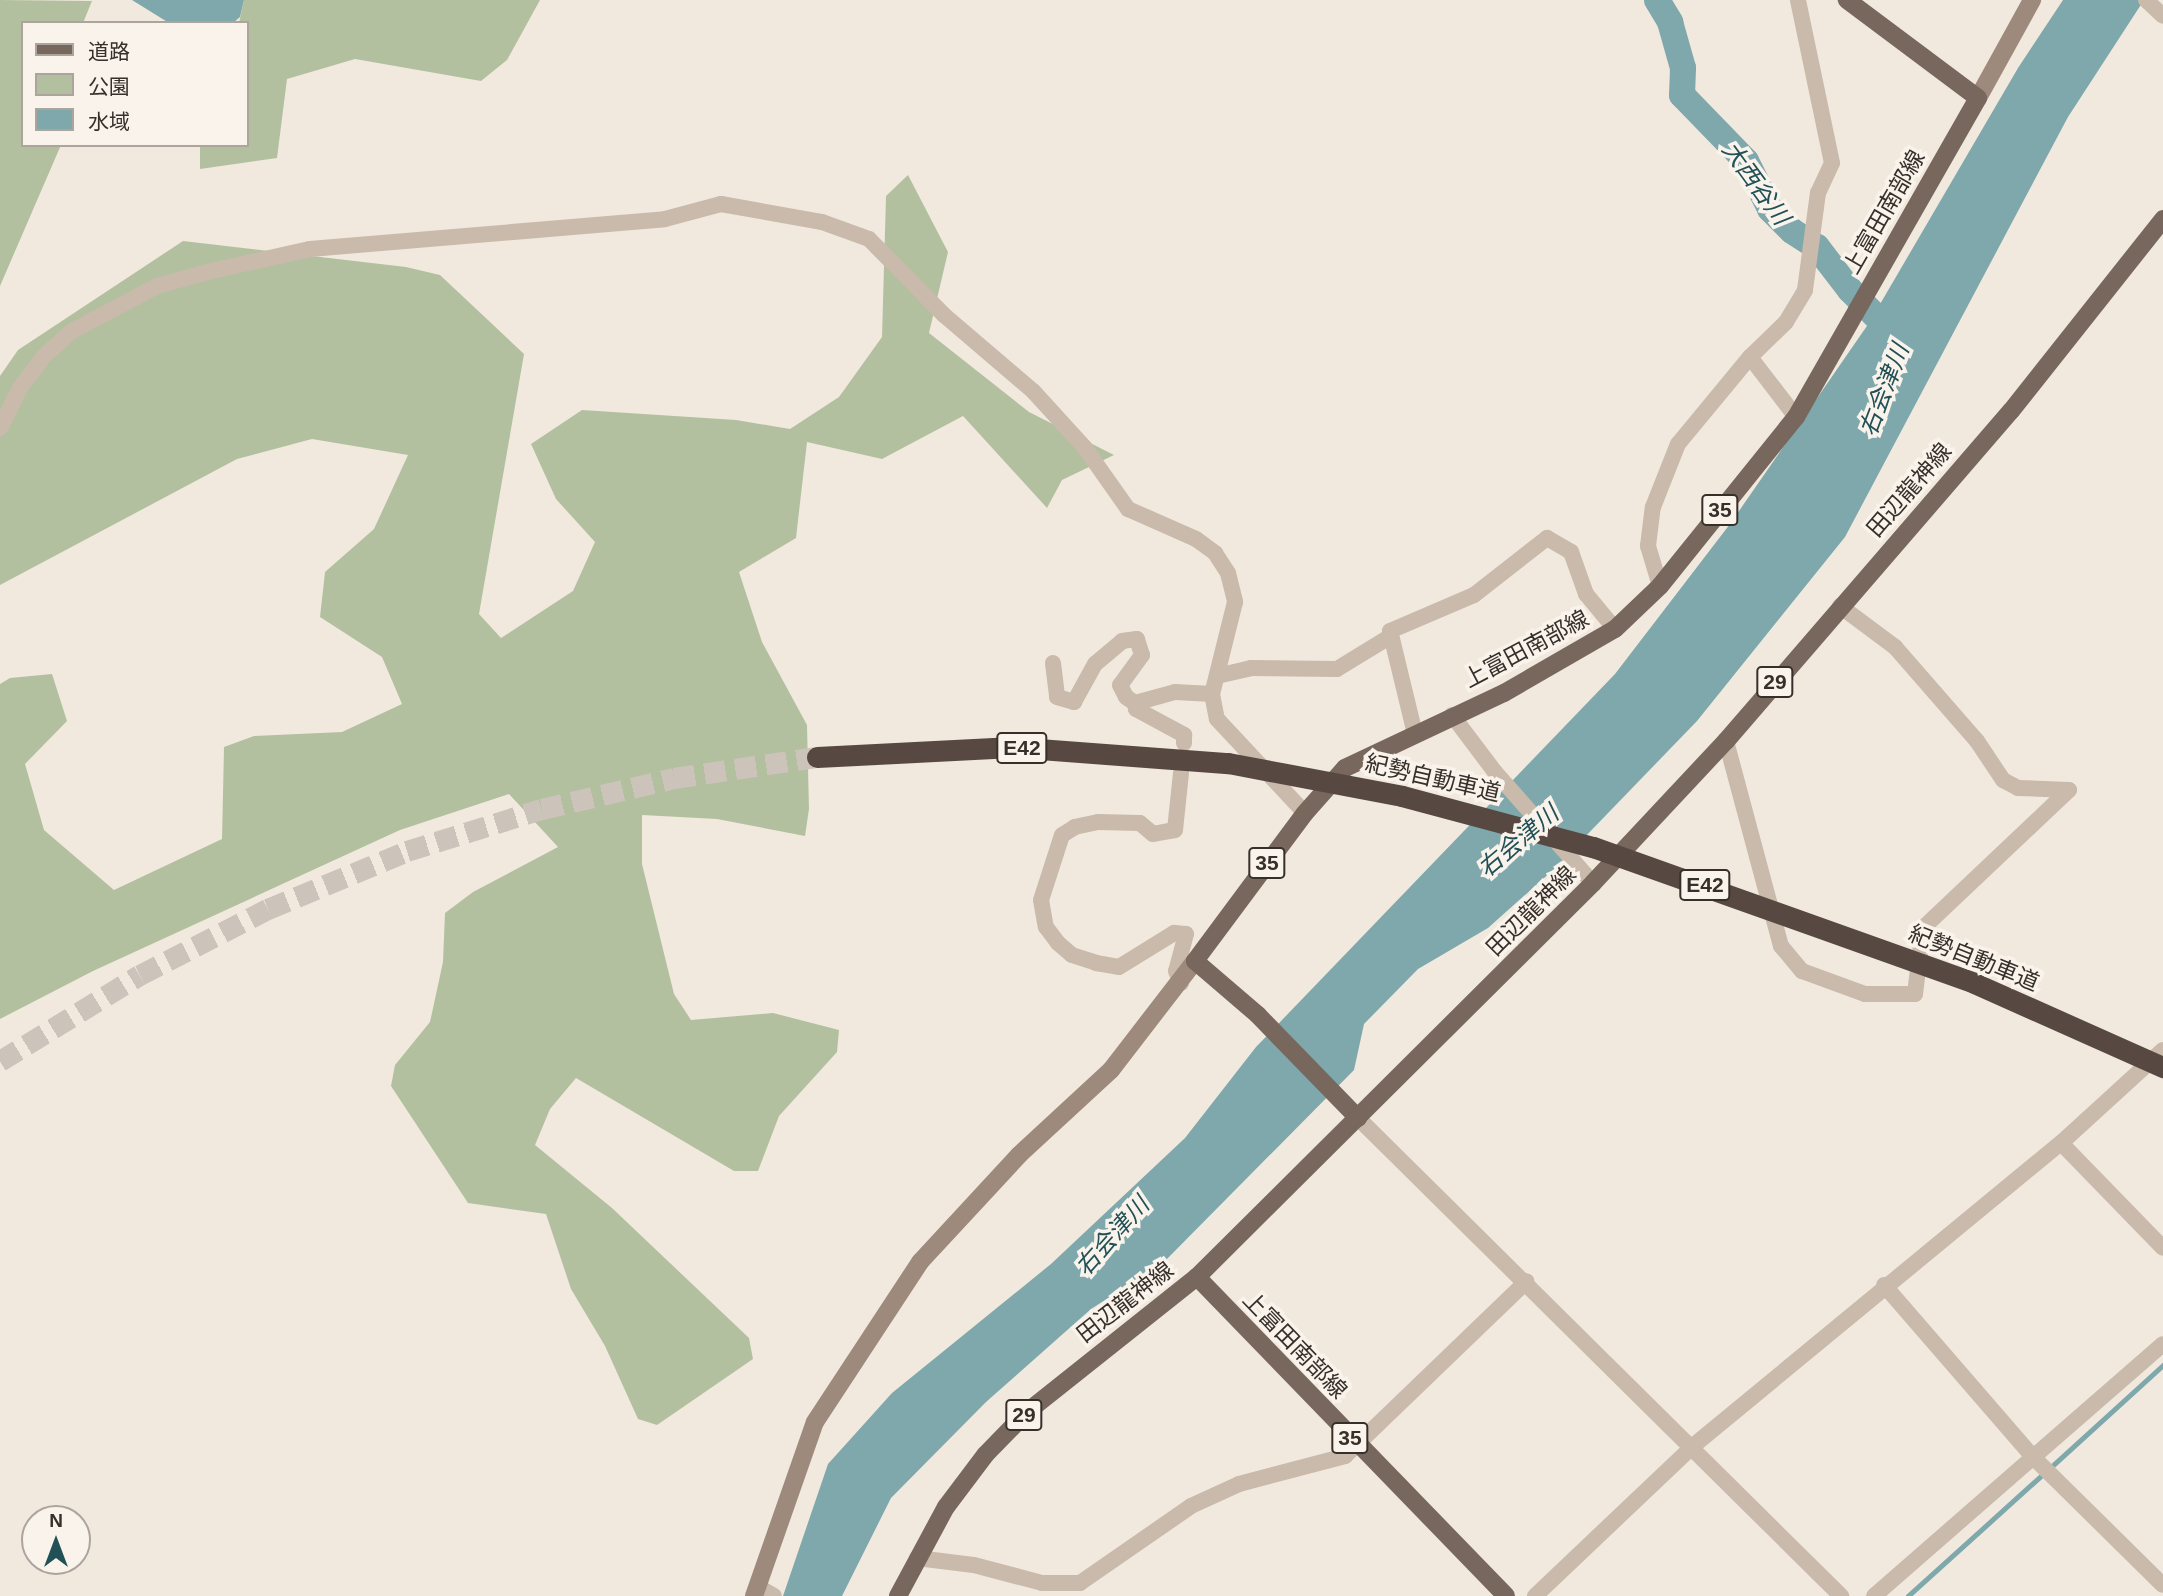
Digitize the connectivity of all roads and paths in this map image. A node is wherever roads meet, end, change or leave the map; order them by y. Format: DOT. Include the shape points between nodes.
graph roads {
  1 [pos="1798,0"];
  2 [pos="1847,0"];
  3 [pos="2032,0"];
  4 [pos="2148,1"];
  5 [pos="2163,16"];
  6 [pos="1978,98"];
  7 [pos="2163,219"];
  8 [pos="1750,357"];
  9 [pos="1796,417"];
  10 [pos="0,428"];
  11 [pos="1660,586"];
  12 [pos="1840,606"];
  13 [pos="1615,629"];
  14 [pos="1391,636"];
  15 [pos="1052,663"];
  16 [pos="1216,676"];
  17 [pos="1212,694"];
  18 [pos="1135,703"];
  19 [pos="1452,715"];
  20 [pos="1415,734"];
  21 [pos="1726,741"];
  22 [pos="1184,743"];
  23 [pos="817,757"];
  24 [pos="1181,773"];
  25 [pos="1305,813"];
  26 [pos="1593,883"];
  27 [pos="1195,961"];
  28 [pos="1181,983"];
  29 [pos="2163,1050"];
  30 [pos="2163,1067"];
  31 [pos="1353,1113"];
  32 [pos="2060,1143"];
  33 [pos="2163,1248"];
  34 [pos="1197,1277"];
  35 [pos="1527,1281"];
  36 [pos="1884,1285"];
  37 [pos="2163,1344"];
  38 [pos="1357,1445"];
  39 [pos="1693,1446"];
  40 [pos="2033,1457"];
  41 [pos="917,1558"];
  42 [pos="2163,1585"];
  43 [pos="762,1592"];
  44 [pos="898,1596"];
  45 [pos="1506,1596"];
  46 [pos="1535,1596"];
  47 [pos="1841,1596"];
  48 [pos="1874,1596"];
  1 -- 8 [label="street" via="1832,163 1813,215 1805,290 1786,323"];
  2 -- 6 [label="main road"];
  3 -- 6 [label="street"];
  4 -- 5 [label="street"];
  6 -- 9 [label="main road, 上富田南部線 / 35"];
  7 -- 12 [label="main road, 田辺龍神線 / 29" via="2011,411"];
  8 -- 9 [label="street"];
  8 -- 11 [label="street" via="1678,443 1653,507 1648,546"];
  9 -- 11 [label="main road, 上富田南部線 / 35"];
  10 -- 16 [label="street" via="20,388 72,331 157,286 310,249 374,241 665,219 721,204 777,211 869,239 944,315 1033,391 1085,448 1128,509 1215,552 1228,573 1235,602"];
  11 -- 13 [label="main road, 上富田南部線 / 35"];
  12 -- 21 [label="main road, 田辺龍神線 / 29"];
  12 -- 21 [label="street" via="1895,646 1977,741 2003,780 2018,788 2068,790 1923,928 1915,995 1865,994 1802,971 1781,946"];
  13 -- 14 [label="street" via="1586,594 1571,552 1547,538 1474,595 1390,631"];
  13 -- 19 [label="main road, 上富田南部線 / 35" via="1504,693"];
  14 -- 16 [label="street" via="1337,669 1251,668"];
  14 -- 20 [label="street"];
  15 -- 18 [label="street" via="1057,698 1074,702 1096,664 1122,641 1137,639 1142,655 1120,685"];
  16 -- 17 [label="street"];
  17 -- 18 [label="street" via="1175,692"];
  17 -- 25 [label="street" via="1217,719"];
  18 -- 22 [label="street" via="1136,709 1184,736"];
  19 -- 20 [label="main road, 上富田南部線 / 35"];
  19 -- 26 [label="street, bridge" via="1495,772"];
  20 -- 25 [label="main road, 上富田南部線 / 35" via="1345,768"];
  21 -- 26 [label="main road, 田辺龍神線 / 29"];
  23 -- 30 [label="highway, 紀勢自動車道 / E42, bridge" via="1013,747 1228,763 1402,796 1593,847 1974,983"];
  24 -- 28 [label="street" via="1175,830 1153,834 1140,824 1098,822 1075,827 1062,835 1041,900 1046,927 1058,943 1072,955 1096,963 1119,967 1174,933 1186,934 1176,971"];
  25 -- 27 [label="main road, 上富田南部線 / 35"];
  26 -- 31 [label="main road, 田辺龍神線 / 29"];
  27 -- 28 [label="street"];
  27 -- 31 [label="main road" via="1258,1015"];
  28 -- 43 [label="street" via="1111,1070 1019,1155 920,1262 815,1422"];
  29 -- 32 [label="street"];
  31 -- 34 [label="main road, 田辺龍神線 / 29"];
  31 -- 35 [label="street"];
  32 -- 33 [label="street"];
  32 -- 36 [label="street"];
  34 -- 38 [label="main road, 上富田南部線 / 35"];
  34 -- 41 [label="main road, 田辺龍神線 / 29" via="1027,1412 954,1496"];
  35 -- 38 [label="street"];
  35 -- 39 [label="street"];
  36 -- 39 [label="street"];
  36 -- 40 [label="street"];
  37 -- 40 [label="street"];
  38 -- 41 [label="street" via="1345,1456 1239,1483 1191,1506 1080,1583 1042,1583 974,1565"];
  38 -- 45 [label="main road, 上富田南部線 / 35"];
  39 -- 46 [label="street"];
  39 -- 47 [label="street"];
  40 -- 42 [label="street"];
  40 -- 48 [label="street"];
  41 -- 44 [label="main road, 田辺龍神線 / 29"];
}
